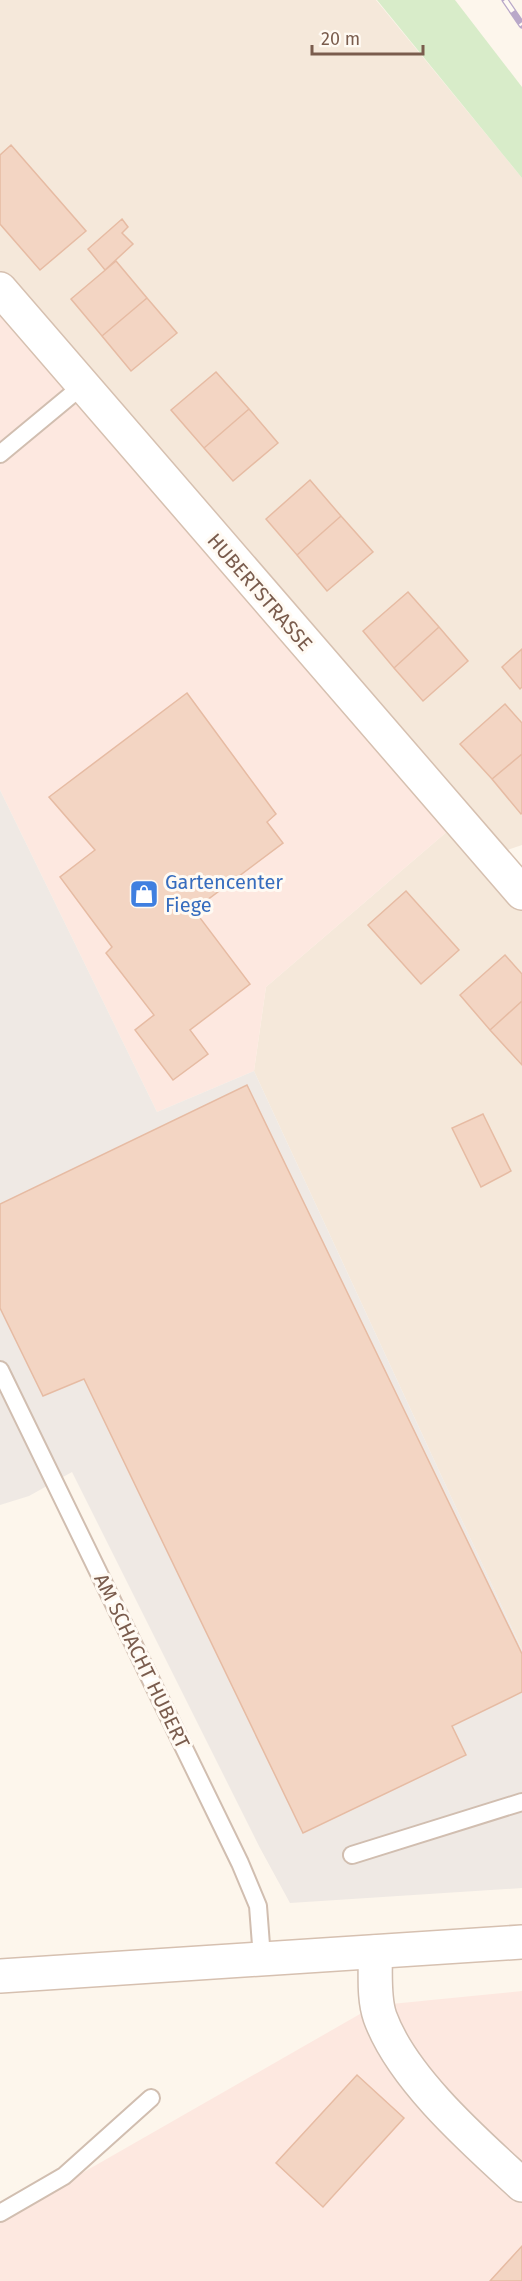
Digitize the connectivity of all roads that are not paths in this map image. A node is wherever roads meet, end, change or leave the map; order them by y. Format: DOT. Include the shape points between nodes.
graph roads {
  1 [pos="0,289"];
  2 [pos="82,386"];
  3 [pos="0,453"];
  4 [pos="522,893"];
  5 [pos="0,1370"];
  6 [pos="522,1802"];
  7 [pos="352,1855"];
  8 [pos="522,1942"];
  9 [pos="375,1952"];
  10 [pos="262,1958"];
  11 [pos="0,1976"];
  12 [pos="151,2098"];
  13 [pos="522,2185"];
  14 [pos="0,2213"];
  1 -- 2 [label="street, HUBERTSTRASSE"];
  2 -- 3 [label="lane"];
  2 -- 4 [label="street, HUBERTSTRASSE"];
  5 -- 10 [label="lane, AM SCHACHT HUBERT" via="240,1863 258,1906"];
  6 -- 7 [label="lane"];
  8 -- 9 [label="street"];
  9 -- 10 [label="street"];
  9 -- 13 [label="street" via="380,2016 404,2063 467,2134"];
  10 -- 11 [label="street"];
  12 -- 14 [label="lane" via="64,2176"];
}
